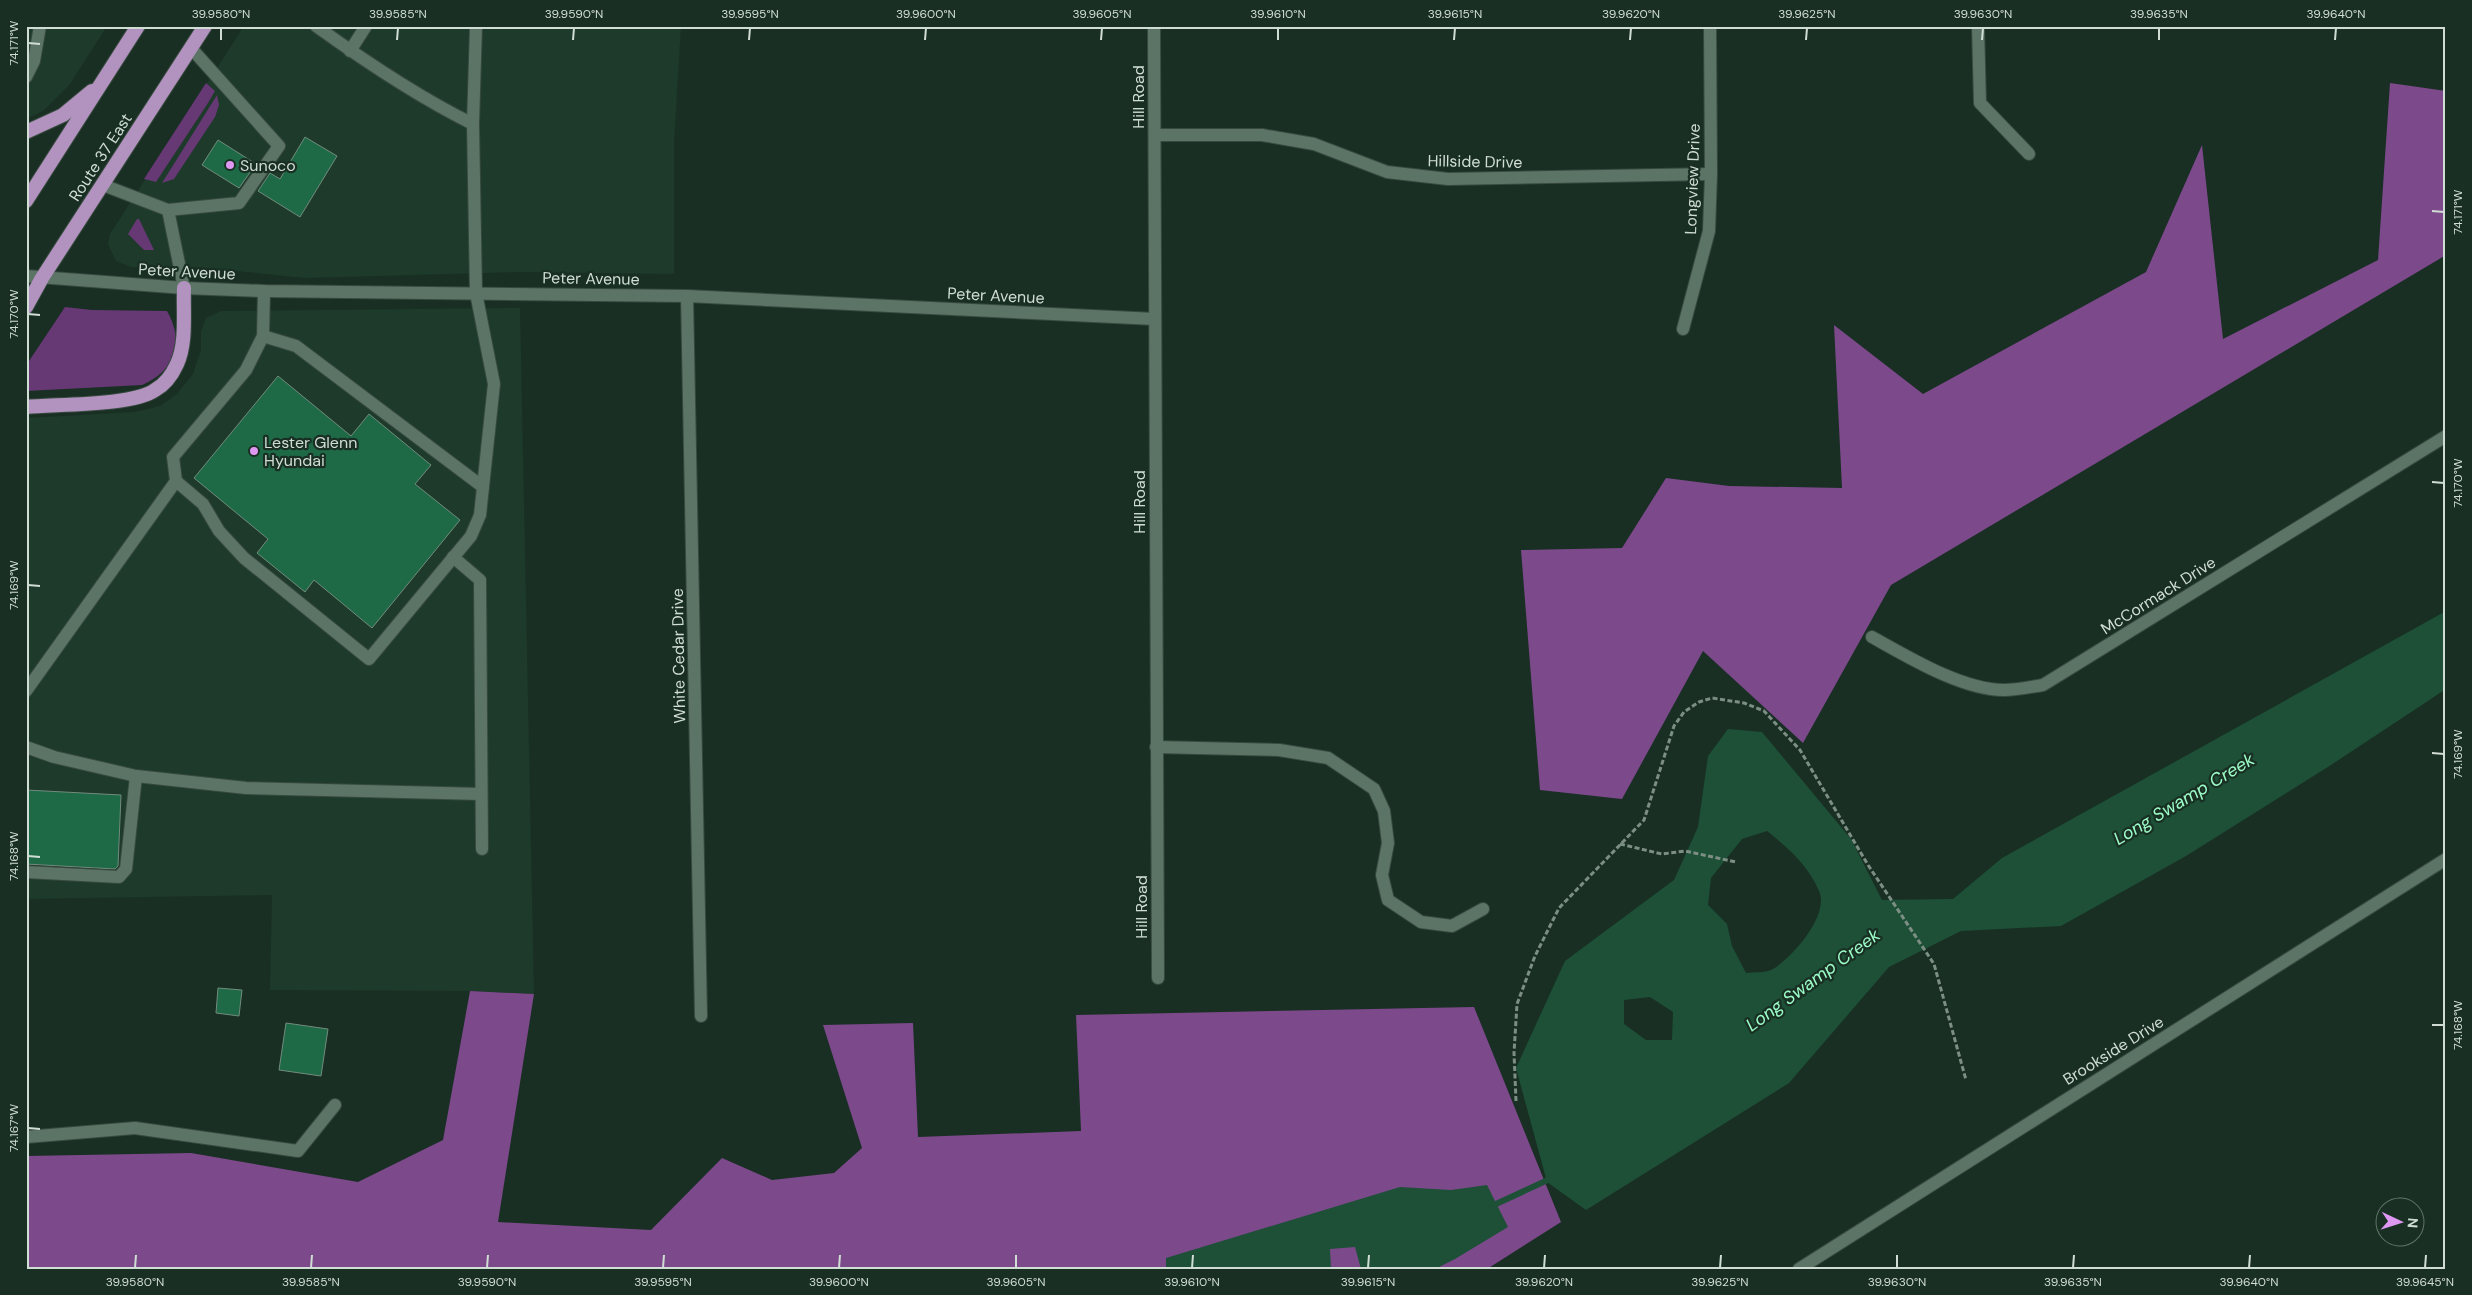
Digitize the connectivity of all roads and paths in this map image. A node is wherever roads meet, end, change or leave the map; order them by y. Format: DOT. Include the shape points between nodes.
graph roads {
  1 [pos="40,26"];
  2 [pos="138,26"];
  3 [pos="205,26"];
  4 [pos="316,26"];
  5 [pos="366,26"];
  6 [pos="476,26"];
  7 [pos="1154,26"];
  8 [pos="1710,26"];
  9 [pos="1978,26"];
  10 [pos="191,48"];
  11 [pos="350,51"];
  12 [pos="26,77"];
  13 [pos="103,82"];
  14 [pos="473,124"];
  15 [pos="26,132"];
  16 [pos="1155,135"];
  17 [pos="2029,154"];
  18 [pos="1711,174"];
  19 [pos="102,185"];
  20 [pos="26,201"];
  21 [pos="168,210"];
  22 [pos="26,276"];
  23 [pos="42,278"];
  24 [pos="184,288"];
  25 [pos="264,291"];
  26 [pos="476,293"];
  27 [pos="687,296"];
  28 [pos="26,307"];
  29 [pos="1155,319"];
  30 [pos="1683,329"];
  31 [pos="262,336"];
  32 [pos="26,407"];
  33 [pos="2446,436"];
  34 [pos="176,481"];
  35 [pos="484,487"];
  36 [pos="453,556"];
  37 [pos="1872,637"];
  38 [pos="26,691"];
  39 [pos="1156,747"];
  40 [pos="26,748"];
  41 [pos="136,776"];
  42 [pos="481,794"];
  43 [pos="1620,844"];
  44 [pos="482,849"];
  45 [pos="2446,859"];
  46 [pos="1736,862"];
  47 [pos="26,872"];
  48 [pos="1482,909"];
  49 [pos="1158,978"];
  50 [pos="701,1016"];
  51 [pos="1966,1080"];
  52 [pos="1516,1101"];
  53 [pos="335,1105"];
  54 [pos="26,1137"];
  55 [pos="1798,1269"];
  1 -- 12 [label="street" via="34,61"];
  2 -- 13 [label="highway"];
  3 -- 10 [label="highway, Route 37 East"];
  4 -- 11 [label="street"];
  5 -- 11 [label="street"];
  6 -- 14 [label="street"];
  7 -- 16 [label="street, Hill Road"];
  8 -- 18 [label="street, Longview Drive"];
  9 -- 17 [label="street" via="1980,103"];
  10 -- 19 [label="highway, Route 37 East"];
  10 -- 21 [label="street" via="279,146 240,203"];
  11 -- 14 [label="street"];
  13 -- 15 [label="highway" via="63,116"];
  13 -- 20 [label="highway"];
  14 -- 26 [label="street"];
  16 -- 18 [label="street, Hillside Drive" via="1262,135 1314,144 1388,172 1448,180"];
  16 -- 29 [label="street, Hill Road"];
  18 -- 30 [label="street, Longview Drive" via="1709,231"];
  19 -- 21 [label="street"];
  19 -- 23 [label="highway, Route 37 East"];
  21 -- 24 [label="street"];
  22 -- 23 [label="street, Peter Avenue"];
  23 -- 24 [label="street, Peter Avenue"];
  23 -- 28 [label="highway, Route 37 East"];
  24 -- 25 [label="street, Peter Avenue"];
  24 -- 32 [label="highway" via="183,339 178,363 170,379 154,391 137,397"];
  25 -- 26 [label="street, Peter Avenue"];
  25 -- 31 [label="street"];
  26 -- 27 [label="street, Peter Avenue"];
  26 -- 35 [label="street" via="494,384"];
  27 -- 29 [label="street, Peter Avenue"];
  27 -- 50 [label="street, White Cedar Drive"];
  29 -- 39 [label="street, Hill Road"];
  31 -- 34 [label="street" via="246,370 173,458"];
  31 -- 35 [label="street" via="296,346"];
  33 -- 37 [label="street, McCormack Drive" via="2043,685 2005,690 1983,688 1922,666"];
  34 -- 36 [label="street" via="203,504 219,531 244,558 369,659"];
  34 -- 38 [label="street"];
  35 -- 36 [label="street" via="480,515 471,536"];
  36 -- 42 [label="street" via="480,580"];
  39 -- 48 [label="street" via="1279,750 1328,758 1374,789 1384,811 1388,843 1382,875 1388,900 1421,922 1452,926"];
  39 -- 49 [label="street, Hill Road"];
  40 -- 41 [label="street"];
  41 -- 42 [label="street" via="246,788"];
  41 -- 47 [label="street" via="126,869 119,877"];
  42 -- 44 [label="street"];
  43 -- 46 [label="path" via="1662,854 1685,851"];
  43 -- 51 [label="path" via="1644,820 1674,726 1684,712 1712,698 1724,698 1764,711 1800,750 1868,865 1934,964"];
  43 -- 52 [label="path" via="1559,908 1535,956 1518,1004 1514,1053"];
  45 -- 55 [label="street, Brookside Drive"];
  53 -- 54 [label="street" via="298,1151 134,1128"];
}
